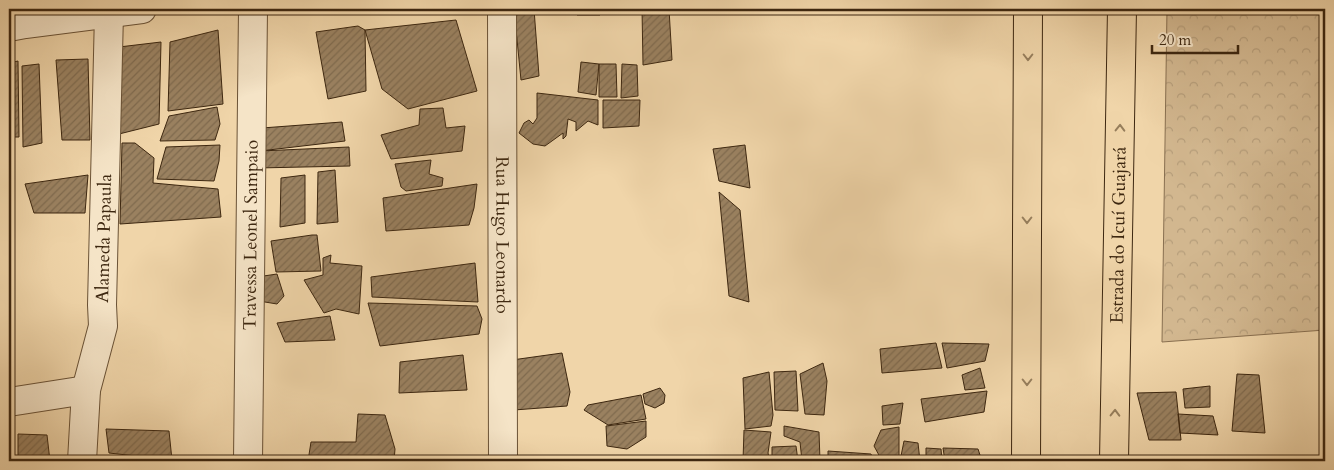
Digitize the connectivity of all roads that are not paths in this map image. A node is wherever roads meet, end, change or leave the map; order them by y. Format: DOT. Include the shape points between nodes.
graph roads {
  1 [pos="142,9"];
  2 [pos="254,9"];
  3 [pos="502,9"];
  4 [pos="1028,9"];
  5 [pos="1122,9"];
  6 [pos="109,13"];
  7 [pos="20,20"];
  8 [pos="86,390"];
  9 [pos="9,402"];
  10 [pos="82,461"];
  11 [pos="248,461"];
  12 [pos="503,461"];
  13 [pos="1026,461"];
  14 [pos="1114,461"];
  1 -- 6 [label="street"];
  2 -- 11 [label="street, Travessa Leonel Sampaio"];
  3 -- 12 [label="street, Rua Hugo Leonardo"];
  4 -- 13 [label="main road, one-way"];
  14 -- 5 [label="main road, Estrada do Icuí Guajará, one-way"];
  6 -- 7 [label="street"];
  6 -- 8 [label="street, Alameda Papaula" via="103,326"];
  8 -- 9 [label="street"];
  8 -- 10 [label="street, Alameda Papaula"];
}
